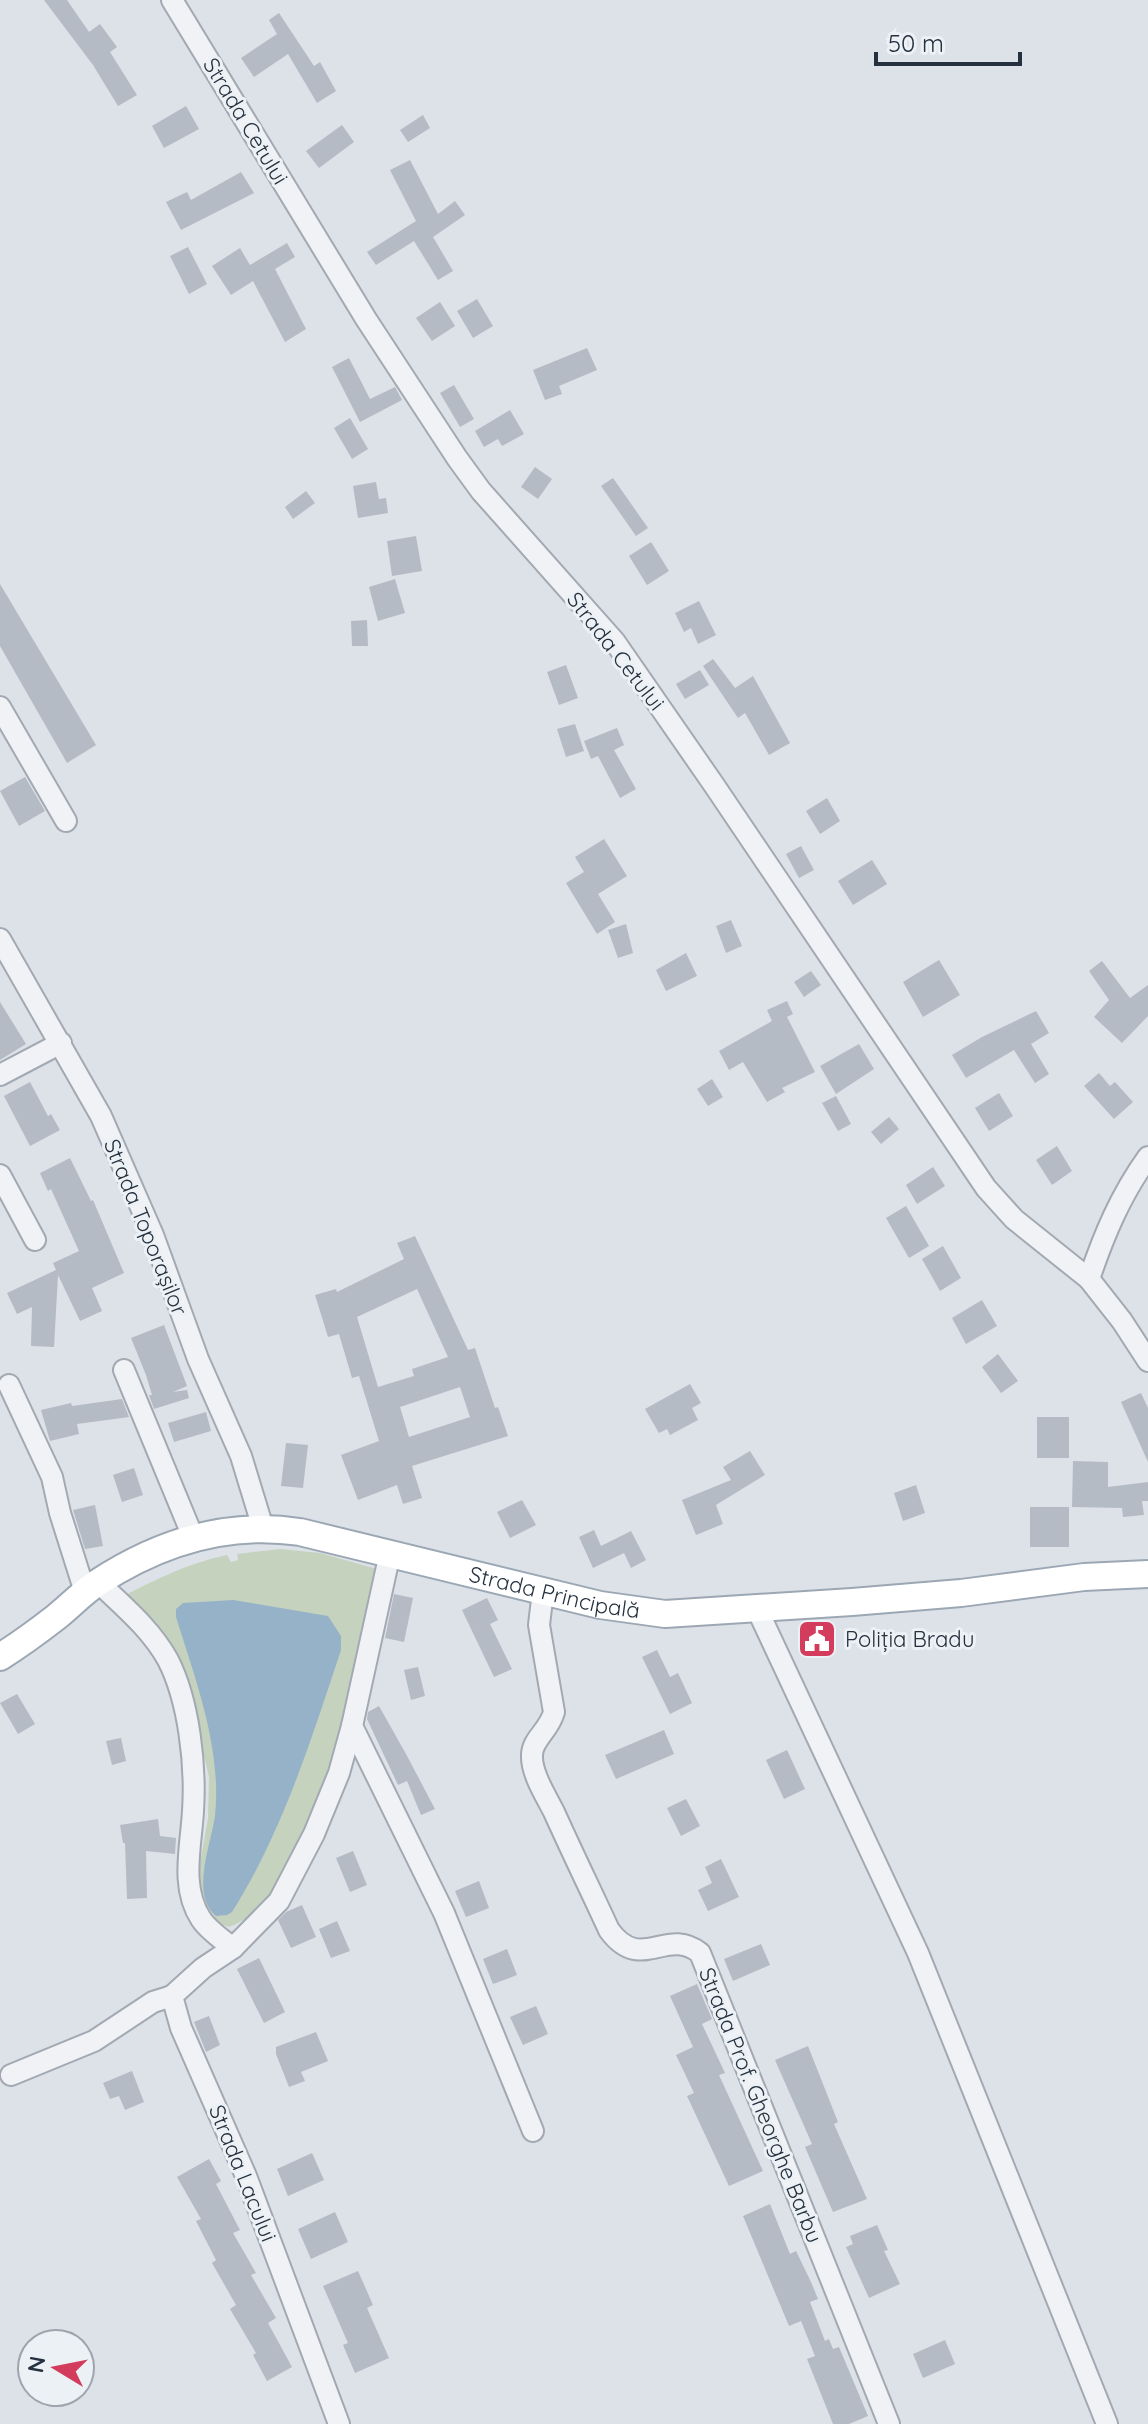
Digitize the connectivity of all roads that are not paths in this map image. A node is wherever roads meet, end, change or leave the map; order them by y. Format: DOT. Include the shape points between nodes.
graph roads {
  1 [pos="172,0"];
  2 [pos="0,707"];
  3 [pos="66,821"];
  4 [pos="0,939"];
  5 [pos="61,1043"];
  6 [pos="0,1075"];
  7 [pos="1148,1157"];
  8 [pos="0,1175"];
  9 [pos="35,1240"];
  10 [pos="1089,1279"];
  11 [pos="1148,1361"];
  12 [pos="124,1370"];
  13 [pos="9,1385"];
  14 [pos="263,1528"];
  15 [pos="193,1537"];
  16 [pos="390,1553"];
  17 [pos="1148,1574"];
  18 [pos="92,1587"];
  19 [pos="543,1591"];
  20 [pos="757,1609"];
  21 [pos="0,1657"];
  22 [pos="352,1726"];
  23 [pos="233,1948"];
  24 [pos="172,1996"];
  25 [pos="11,2075"];
  26 [pos="533,2131"];
  27 [pos="339,2424"];
  28 [pos="889,2424"];
  29 [pos="1107,2424"];
  1 -- 10 [label="street, Strada Cetului" via="457,458 615,642 986,1188 1014,1219"];
  2 -- 3 [label="street"];
  4 -- 5 [label="street, Strada Toporașilor"];
  5 -- 6 [label="street"];
  5 -- 14 [label="street, Strada Toporașilor" via="101,1116 153,1235 198,1359 241,1456"];
  7 -- 10 [label="street" via="1126,1187"];
  8 -- 9 [label="street"];
  10 -- 11 [label="street, Strada Cetului"];
  12 -- 15 [label="street"];
  13 -- 18 [label="street" via="52,1477"];
  14 -- 15 [label="main road, Strada Principală"];
  14 -- 16 [label="main road, Strada Principală"];
  15 -- 18 [label="main road, Strada Principală"];
  16 -- 19 [label="main road, Strada Principală"];
  16 -- 22 [label="street"];
  17 -- 20 [label="main road, Strada Principală"];
  18 -- 21 [label="main road, Strada Principală"];
  18 -- 23 [label="street" via="149,1631 168,1662 193,1759 187,1873 192,1901 201,1921"];
  19 -- 20 [label="main road, Strada Principală" via="634,1612"];
  19 -- 28 [label="street, Strada Prof. Gheorghe Barbu" via="539,1625 554,1712 532,1750 542,1786 619,1944 643,1950 690,1945 700,1953"];
  20 -- 29 [label="street" via="918,1953"];
  22 -- 23 [label="street" via="314,1834 279,1901"];
  22 -- 26 [label="street" via="444,1913"];
  23 -- 24 [label="street"];
  24 -- 25 [label="street" via="153,2002 94,2041"];
  24 -- 27 [label="street, Strada Lacului"];
}
